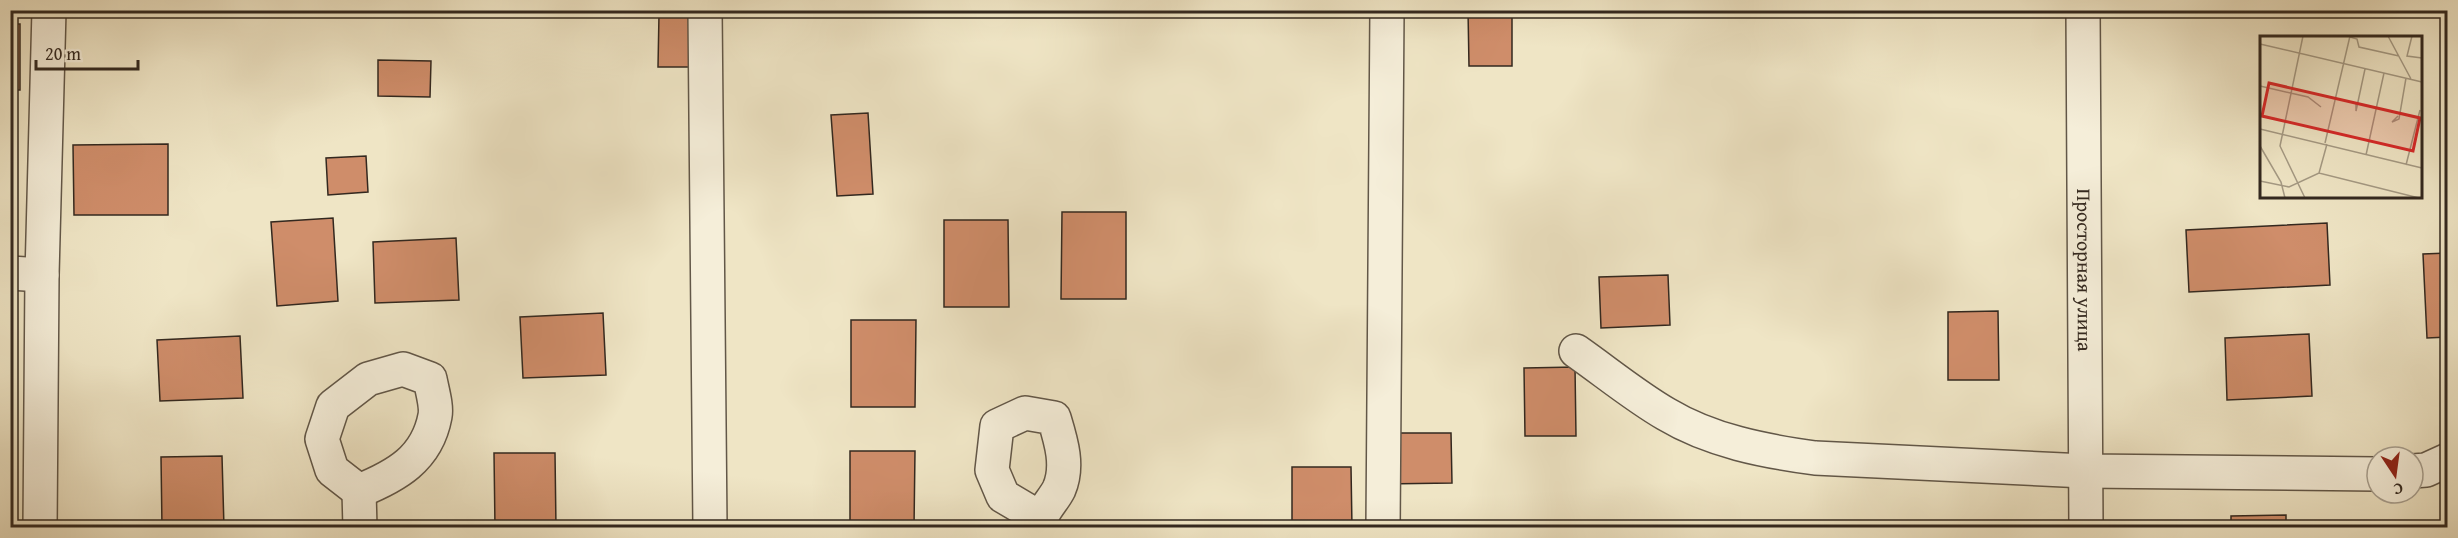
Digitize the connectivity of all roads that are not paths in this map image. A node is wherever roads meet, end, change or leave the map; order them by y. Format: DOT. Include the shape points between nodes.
graph roads {
  1 [pos="49,10"];
  2 [pos="705,10"];
  3 [pos="1386,10"];
  4 [pos="2084,10"];
  5 [pos="26,274"];
  6 [pos="1576,351"];
  7 [pos="2448,460"];
  8 [pos="2425,470"];
  9 [pos="2085,471"];
  10 [pos="2365,474"];
  11 [pos="359,491"];
  12 [pos="40,528"];
  13 [pos="360,528"];
  14 [pos="710,528"];
  15 [pos="1383,528"];
  16 [pos="2086,528"];
  1 -- 5 [label="street"];
  2 -- 14 [label="street"];
  3 -- 15 [label="street"];
  4 -- 9 [label="street, Просторная улица"];
  5 -- 12 [label="street"];
  6 -- 9 [label="street" via="1667,415 1723,439 1772,452 1815,458"];
  7 -- 8 [label="street"];
  9 -- 10 [label="street"];
  9 -- 16 [label="street, Просторная улица"];
  11 -- 13 [label="street"];
}
